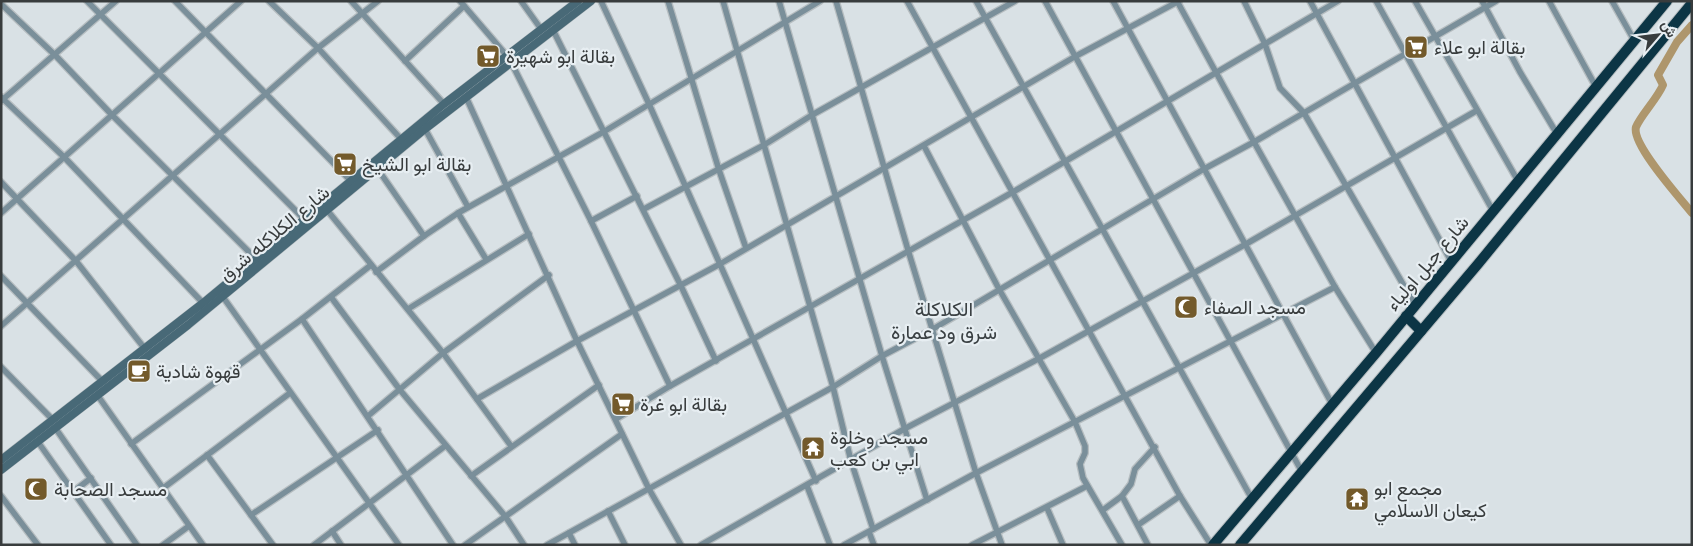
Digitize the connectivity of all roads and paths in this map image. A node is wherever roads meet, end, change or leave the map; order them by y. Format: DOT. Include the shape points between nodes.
graph roads {
  1 [pos="88,1"];
  2 [pos="116,1"];
  3 [pos="175,1"];
  4 [pos="241,1"];
  5 [pos="269,1"];
  6 [pos="351,1"];
  7 [pos="378,1"];
  8 [pos="521,1"];
  9 [pos="578,1"];
  10 [pos="591,1"];
  11 [pos="601,1"];
  12 [pos="668,1"];
  13 [pos="723,1"];
  14 [pos="779,1"];
  15 [pos="820,1"];
  16 [pos="836,1"];
  17 [pos="907,1"];
  18 [pos="976,1"];
  19 [pos="1015,1"];
  20 [pos="1045,1"];
  21 [pos="1113,1"];
  22 [pos="1244,1"];
  23 [pos="1310,1"];
  24 [pos="1338,1"];
  25 [pos="1376,1"];
  26 [pos="1415,1"];
  27 [pos="1482,1"];
  28 [pos="1496,1"];
  29 [pos="1549,1"];
  30 [pos="1612,1"];
  31 [pos="1666,1"];
  32 [pos="1178,2"];
  33 [pos="1692,3"];
  34 [pos="1,4"];
  35 [pos="462,4"];
  36 [pos="1485,7"];
  37 [pos="363,13"];
  38 [pos="100,14"];
  39 [pos="1316,14"];
  40 [pos="986,19"];
  41 [pos="785,21"];
  42 [pos="541,29"];
  43 [pos="1128,29"];
  44 [pos="553,30"];
  45 [pos="206,32"];
  46 [pos="1434,36"];
  47 [pos="1634,40"];
  48 [pos="1265,44"];
  49 [pos="318,48"];
  50 [pos="934,49"];
  51 [pos="738,50"];
  52 [pos="1404,53"];
  53 [pos="55,54"];
  54 [pos="1076,56"];
  55 [pos="509,59"];
  56 [pos="405,61"];
  57 [pos="1216,73"];
  58 [pos="159,74"];
  59 [pos="693,79"];
  60 [pos="1354,83"];
  61 [pos="1596,87"];
  62 [pos="1024,88"];
  63 [pos="861,89"];
  64 [pos="267,93"];
  65 [pos="466,97"];
  66 [pos="2,99"];
  67 [pos="1166,102"];
  68 [pos="444,104"];
  69 [pos="649,104"];
  70 [pos="1476,112"];
  71 [pos="1304,113"];
  72 [pos="112,115"];
  73 [pos="812,115"];
  74 [pos="971,119"];
  75 [pos="425,129"];
  76 [pos="1446,129"];
  77 [pos="605,131"];
  78 [pos="1116,131"];
  79 [pos="220,134"];
  80 [pos="1557,134"];
  81 [pos="401,139"];
  82 [pos="1254,142"];
  83 [pos="764,145"];
  84 [pos="924,146"];
  85 [pos="64,157"];
  86 [pos="558,157"];
  87 [pos="1395,158"];
  88 [pos="1064,162"];
  89 [pos="377,168"];
  90 [pos="886,169"];
  91 [pos="1204,169"];
  92 [pos="719,170"];
  93 [pos="173,175"];
  94 [pos="350,180"];
  95 [pos="1,182"];
  96 [pos="1518,182"];
  97 [pos="1346,186"];
  98 [pos="507,187"];
  99 [pos="686,188"];
  100 [pos="1013,192"];
  101 [pos="637,196"];
  102 [pos="837,196"];
  103 [pos="18,198"];
  104 [pos="1153,199"];
  105 [pos="468,207"];
  106 [pos="644,209"];
  107 [pos="327,210"];
  108 [pos="1493,211"];
  109 [pos="1,213"];
  110 [pos="458,213"];
  111 [pos="1296,215"];
  112 [pos="122,219"];
  113 [pos="304,219"];
  114 [pos="964,220"];
  115 [pos="591,221"];
  116 [pos="786,224"];
  117 [pos="1102,230"];
  118 [pos="529,234"];
  119 [pos="424,236"];
  120 [pos="1246,244"];
  121 [pos="746,248"];
  122 [pos="908,250"];
  123 [pos="256,259"];
  124 [pos="486,259"];
  125 [pos="1050,259"];
  126 [pos="76,260"];
  127 [pos="1451,261"];
  128 [pos="720,264"];
  129 [pos="370,265"];
  130 [pos="376,272"];
  131 [pos="1194,272"];
  132 [pos="549,275"];
  133 [pos="1,276"];
  134 [pos="859,278"];
  135 [pos="681,286"];
  136 [pos="1335,287"];
  137 [pos="999,289"];
  138 [pos="223,297"];
  139 [pos="331,297"];
  140 [pos="1142,300"];
  141 [pos="27,302"];
  142 [pos="203,303"];
  143 [pos="1415,305"];
  144 [pos="810,308"];
  145 [pos="408,309"];
  146 [pos="635,311"];
  147 [pos="1282,315"];
  148 [pos="1406,316"];
  149 [pos="302,319"];
  150 [pos="1,326"];
  151 [pos="933,330"];
  152 [pos="1089,330"];
  153 [pos="1422,331"];
  154 [pos="754,339"];
  155 [pos="1230,340"];
  156 [pos="577,341"];
  157 [pos="145,349"];
  158 [pos="260,350"];
  159 [pos="1376,352"];
  160 [pos="443,353"];
  161 [pos="882,356"];
  162 [pos="1040,358"];
  163 [pos="716,362"];
  164 [pos="1,366"];
  165 [pos="1179,366"];
  166 [pos="103,382"];
  167 [pos="599,385"];
  168 [pos="670,386"];
  169 [pos="833,387"];
  170 [pos="400,390"];
  171 [pos="290,394"];
  172 [pos="98,396"];
  173 [pos="1126,396"];
  174 [pos="477,399"];
  175 [pos="956,402"];
  176 [pos="1332,404"];
  177 [pos="786,413"];
  178 [pos="368,416"];
  179 [pos="616,419"];
  180 [pos="53,420"];
  181 [pos="1075,422"];
  182 [pos="56,428"];
  183 [pos="906,428"];
  184 [pos="378,430"];
  185 [pos="622,434"];
  186 [pos="38,442"];
  187 [pos="131,444"];
  188 [pos="445,446"];
  189 [pos="511,446"];
  190 [pos="1155,447"];
  191 [pos="1291,453"];
  192 [pos="207,455"];
  193 [pos="1,460"];
  194 [pos="337,460"];
  195 [pos="851,461"];
  196 [pos="1,470"];
  197 [pos="1302,472"];
  198 [pos="976,473"];
  199 [pos="407,474"];
  200 [pos="470,476"];
  201 [pos="91,478"];
  202 [pos="816,481"];
  203 [pos="807,486"];
  204 [pos="1087,486"];
  205 [pos="162,489"];
  206 [pos="649,489"];
  207 [pos="73,492"];
  208 [pos="1,496"];
  209 [pos="1122,496"];
  210 [pos="1180,496"];
  211 [pos="1252,499"];
  212 [pos="927,500"];
  213 [pos="369,502"];
  214 [pos="1047,508"];
  215 [pos="1103,510"];
  216 [pos="608,511"];
  217 [pos="251,516"];
  218 [pos="505,516"];
  219 [pos="1138,525"];
  220 [pos="189,526"];
  221 [pos="871,530"];
  222 [pos="332,531"];
  223 [pos="569,532"];
  224 [pos="997,533"];
  225 [pos="38,545"];
  226 [pos="111,545"];
  227 [pos="137,545"];
  228 [pos="163,545"];
  229 [pos="203,545"];
  230 [pos="273,545"];
  231 [pos="314,545"];
  232 [pos="341,545"];
  233 [pos="399,545"];
  234 [pos="453,545"];
  235 [pos="465,545"];
  236 [pos="524,545"];
  237 [pos="547,545"];
  238 [pos="575,545"];
  239 [pos="625,545"];
  240 [pos="681,545"];
  241 [pos="702,545"];
  242 [pos="830,545"];
  243 [pos="844,545"];
  244 [pos="874,545"];
  245 [pos="972,545"];
  246 [pos="1002,545"];
  247 [pos="1063,545"];
  248 [pos="1122,545"];
  249 [pos="1148,545"];
  250 [pos="1212,545"];
  251 [pos="1240,545"];
  1 -- 38 [label="street"];
  2 -- 38 [label="street"];
  3 -- 45 [label="street"];
  4 -- 45 [label="street"];
  5 -- 49 [label="street"];
  6 -- 37 [label="street"];
  7 -- 37 [label="street"];
  8 -- 42 [label="street"];
  9 -- 42 [label="street, شارع الكلاكله شرق"];
  10 -- 44 [label="street, شارع الكلاكله شرق"];
  11 -- 69 [label="street"];
  12 -- 59 [label="street"];
  13 -- 51 [label="street"];
  14 -- 41 [label="street"];
  15 -- 41 [label="street"];
  16 -- 63 [label="street"];
  17 -- 50 [label="street"];
  18 -- 40 [label="street"];
  19 -- 40 [label="street"];
  20 -- 54 [label="street"];
  21 -- 43 [label="street"];
  22 -- 48 [label="street"];
  23 -- 39 [label="street"];
  24 -- 39 [label="street"];
  25 -- 52 [label="street"];
  26 -- 46 [label="street"];
  27 -- 36 [label="street"];
  28 -- 36 [label="street"];
  29 -- 61 [label="street"];
  30 -- 47 [label="street"];
  31 -- 47 [label="highway, شارع جبل اولياء"];
  32 -- 43 [label="street"];
  32 -- 57 [label="street"];
  33 -- 153 [label="highway, شارع جبل اولياء"];
  34 -- 53 [label="street"];
  35 -- 55 [label="street"];
  35 -- 56 [label="street"];
  36 -- 46 [label="street"];
  36 -- 80 [label="street"];
  37 -- 49 [label="street"];
  37 -- 56 [label="street"];
  38 -- 53 [label="street"];
  38 -- 58 [label="street"];
  39 -- 48 [label="street"];
  39 -- 60 [label="street"];
  40 -- 50 [label="street"];
  40 -- 62 [label="street"];
  41 -- 51 [label="street"];
  41 -- 73 [label="street"];
  42 -- 55 [label="street, شارع الكلاكله شرق"];
  43 -- 54 [label="street"];
  43 -- 67 [label="street"];
  44 -- 55 [label="street, شارع الكلاكله شرق"];
  44 -- 77 [label="street"];
  45 -- 58 [label="street"];
  45 -- 64 [label="street"];
  46 -- 52 [label="street"];
  46 -- 70 [label="street"];
  47 -- 61 [label="highway, شارع جبل اولياء"];
  48 -- 57 [label="street"];
  48 -- 71 [label="street" via="1280,88"];
  49 -- 64 [label="street"];
  49 -- 81 [label="street"];
  50 -- 63 [label="street"];
  50 -- 74 [label="street"];
  51 -- 59 [label="street"];
  51 -- 83 [label="street"];
  52 -- 60 [label="street"];
  52 -- 76 [label="street"];
  53 -- 66 [label="street"];
  53 -- 72 [label="street"];
  54 -- 62 [label="street"];
  54 -- 78 [label="street"];
  55 -- 65 [label="street, شارع الكلاكله شرق"];
  55 -- 68 [label="street, شارع الكلاكله شرق"];
  55 -- 86 [label="street"];
  56 -- 68 [label="street"];
  57 -- 67 [label="street"];
  57 -- 82 [label="street"];
  58 -- 72 [label="street"];
  58 -- 79 [label="street"];
  59 -- 69 [label="street"];
  59 -- 92 [label="street"];
  60 -- 71 [label="street"];
  60 -- 87 [label="street"];
  61 -- 80 [label="highway, شارع جبل اولياء"];
  62 -- 74 [label="street"];
  62 -- 88 [label="street"];
  63 -- 73 [label="street"];
  63 -- 90 [label="street"];
  64 -- 79 [label="street"];
  64 -- 94 [label="street"];
  65 -- 75 [label="street, شارع الكلاكله شرق"];
  65 -- 98 [label="street"];
  66 -- 85 [label="street"];
  67 -- 78 [label="street"];
  67 -- 91 [label="street"];
  68 -- 81 [label="street, شارع الكلاكله شرق"];
  69 -- 77 [label="street"];
  69 -- 99 [label="street"];
  70 -- 76 [label="street"];
  70 -- 96 [label="street"];
  71 -- 82 [label="street"];
  71 -- 97 [label="street"];
  72 -- 85 [label="street"];
  72 -- 93 [label="street"];
  73 -- 83 [label="street"];
  73 -- 102 [label="street"];
  74 -- 84 [label="street"];
  74 -- 100 [label="street"];
  75 -- 89 [label="street, شارع الكلاكله شرق"];
  75 -- 105 [label="street"];
  76 -- 87 [label="street"];
  76 -- 108 [label="street"];
  77 -- 86 [label="street"];
  77 -- 101 [label="street"];
  78 -- 88 [label="street"];
  78 -- 104 [label="street"];
  79 -- 93 [label="street"];
  79 -- 113 [label="street"];
  80 -- 96 [label="highway, شارع جبل اولياء"];
  81 -- 94 [label="street, شارع الكلاكله شرق"];
  82 -- 91 [label="street"];
  82 -- 111 [label="street"];
  83 -- 92 [label="street"];
  83 -- 116 [label="street"];
  84 -- 90 [label="street"];
  84 -- 114 [label="street"];
  85 -- 103 [label="street"];
  85 -- 112 [label="street"];
  86 -- 98 [label="street"];
  86 -- 115 [label="street"];
  87 -- 97 [label="street"];
  87 -- 127 [label="street"];
  88 -- 100 [label="street"];
  88 -- 117 [label="street"];
  89 -- 107 [label="street, شارع الكلاكله شرق"];
  89 -- 119 [label="street"];
  90 -- 102 [label="street"];
  90 -- 122 [label="street"];
  91 -- 104 [label="street"];
  91 -- 120 [label="street"];
  92 -- 99 [label="street"];
  92 -- 121 [label="street"];
  93 -- 112 [label="street"];
  93 -- 123 [label="street"];
  94 -- 113 [label="street, شارع الكلاكله شرق"];
  95 -- 103 [label="street"];
  96 -- 108 [label="highway, شارع جبل اولياء"];
  97 -- 111 [label="street"];
  97 -- 143 [label="street"];
  98 -- 105 [label="street"];
  98 -- 118 [label="street"];
  99 -- 106 [label="street"];
  99 -- 128 [label="street"];
  100 -- 114 [label="street"];
  100 -- 125 [label="street"];
  101 -- 106 [label="street"];
  101 -- 115 [label="street"];
  102 -- 116 [label="street"];
  102 -- 134 [label="street"];
  103 -- 109 [label="street"];
  103 -- 126 [label="street"];
  104 -- 117 [label="street"];
  104 -- 131 [label="street"];
  105 -- 110 [label="street"];
  106 -- 135 [label="street"];
  107 -- 129 [label="street"];
  107 -- 138 [label="street, شارع الكلاكله شرق"];
  108 -- 127 [label="highway, شارع جبل اولياء"];
  110 -- 119 [label="street"];
  110 -- 124 [label="street"];
  111 -- 120 [label="street"];
  111 -- 136 [label="street"];
  112 -- 126 [label="street"];
  112 -- 142 [label="street"];
  113 -- 123 [label="street, شارع الكلاكله شرق"];
  114 -- 122 [label="street"];
  114 -- 137 [label="street"];
  115 -- 146 [label="street"];
  116 -- 121 [label="street"];
  116 -- 144 [label="street"];
  117 -- 125 [label="street"];
  117 -- 140 [label="street"];
  118 -- 124 [label="street"];
  118 -- 132 [label="street"];
  119 -- 130 [label="street"];
  120 -- 131 [label="street"];
  120 -- 147 [label="street"];
  121 -- 128 [label="street"];
  122 -- 134 [label="street"];
  122 -- 151 [label="street"];
  123 -- 142 [label="street, شارع الكلاكله شرق"];
  124 -- 145 [label="street"];
  125 -- 137 [label="street"];
  125 -- 152 [label="street"];
  126 -- 141 [label="street"];
  126 -- 157 [label="street"];
  127 -- 143 [label="highway, شارع جبل اولياء"];
  128 -- 135 [label="street"];
  128 -- 154 [label="street"];
  129 -- 130 [label="street"];
  129 -- 139 [label="street"];
  130 -- 145 [label="street"];
  131 -- 140 [label="street"];
  131 -- 155 [label="street"];
  132 -- 156 [label="street"];
  132 -- 160 [label="street"];
  133 -- 141 [label="street"];
  134 -- 144 [label="street"];
  134 -- 161 [label="street"];
  135 -- 146 [label="street"];
  135 -- 163 [label="street"];
  136 -- 147 [label="street"];
  136 -- 159 [label="street"];
  137 -- 151 [label="street"];
  137 -- 162 [label="street"];
  138 -- 158 [label="street"];
  138 -- 172 [label="street, شارع الكلاكله شرق"];
  139 -- 149 [label="street"];
  139 -- 170 [label="street"];
  140 -- 152 [label="street"];
  140 -- 165 [label="street"];
  141 -- 150 [label="street"];
  141 -- 166 [label="street"];
  142 -- 157 [label="street, شارع الكلاكله شرق"];
  143 -- 148 [label="highway, شارع جبل اولياء"];
  144 -- 154 [label="street"];
  144 -- 169 [label="street"];
  145 -- 160 [label="street"];
  146 -- 156 [label="street"];
  146 -- 168 [label="street"];
  147 -- 155 [label="street"];
  147 -- 176 [label="street"];
  148 -- 153 [label="highway"];
  148 -- 159 [label="highway, شارع جبل اولياء"];
  149 -- 158 [label="street"];
  149 -- 178 [label="street"];
  151 -- 161 [label="street"];
  151 -- 175 [label="street"];
  152 -- 162 [label="street"];
  152 -- 173 [label="street"];
  153 -- 197 [label="highway, شارع جبل اولياء"];
  154 -- 163 [label="street"];
  154 -- 177 [label="street"];
  155 -- 165 [label="street"];
  155 -- 191 [label="street"];
  156 -- 167 [label="street"];
  156 -- 174 [label="street"];
  157 -- 166 [label="street, شارع الكلاكله شرق"];
  158 -- 171 [label="street"];
  158 -- 187 [label="street"];
  159 -- 176 [label="highway, شارع جبل اولياء"];
  160 -- 170 [label="street"];
  160 -- 174 [label="street"];
  161 -- 169 [label="street"];
  161 -- 183 [label="street"];
  162 -- 175 [label="street"];
  162 -- 181 [label="street"];
  163 -- 168 [label="street"];
  164 -- 180 [label="street"];
  165 -- 173 [label="street"];
  165 -- 211 [label="street"];
  166 -- 180 [label="street, شارع الكلاكله شرق"];
  167 -- 179 [label="street"];
  167 -- 189 [label="street"];
  168 -- 179 [label="street"];
  169 -- 177 [label="street"];
  169 -- 195 [label="street"];
  170 -- 178 [label="street"];
  170 -- 188 [label="street"];
  171 -- 192 [label="street"];
  171 -- 194 [label="street"];
  172 -- 182 [label="street, شارع الكلاكله شرق"];
  172 -- 187 [label="street"];
  173 -- 181 [label="street"];
  173 -- 190 [label="street"];
  174 -- 189 [label="street"];
  175 -- 183 [label="street"];
  175 -- 198 [label="street"];
  176 -- 191 [label="highway, شارع جبل اولياء"];
  177 -- 202 [label="street"];
  177 -- 206 [label="street"];
  178 -- 184 [label="street"];
  179 -- 185 [label="street"];
  180 -- 193 [label="street, شارع الكلاكله شرق"];
  181 -- 198 [label="street"];
  181 -- 204 [label="street" via="1085,446 1080,469"];
  182 -- 186 [label="street, شارع الكلاكله شرق"];
  182 -- 201 [label="street"];
  183 -- 195 [label="street"];
  183 -- 212 [label="street"];
  184 -- 194 [label="street"];
  184 -- 199 [label="street"];
  185 -- 206 [label="street"];
  185 -- 218 [label="street"];
  186 -- 196 [label="street, شارع الكلاكله شرق"];
  186 -- 207 [label="street"];
  187 -- 205 [label="street"];
  188 -- 199 [label="street"];
  188 -- 200 [label="street"];
  189 -- 200 [label="street"];
  190 -- 209 [label="street" via="1135,470 1131,484"];
  190 -- 210 [label="street"];
  191 -- 197 [label="street"];
  191 -- 211 [label="highway, شارع جبل اولياء"];
  192 -- 205 [label="street"];
  192 -- 217 [label="street"];
  194 -- 213 [label="street"];
  194 -- 217 [label="street"];
  195 -- 202 [label="street"];
  195 -- 221 [label="street"];
  197 -- 251 [label="highway, شارع جبل اولياء"];
  198 -- 212 [label="street"];
  198 -- 224 [label="street"];
  199 -- 213 [label="street"];
  199 -- 234 [label="street"];
  200 -- 218 [label="street"];
  201 -- 207 [label="street"];
  201 -- 227 [label="street"];
  202 -- 203 [label="street"];
  203 -- 241 [label="street"];
  203 -- 242 [label="street"];
  204 -- 214 [label="street"];
  204 -- 215 [label="street"];
  205 -- 220 [label="street"];
  206 -- 216 [label="street"];
  206 -- 240 [label="street"];
  207 -- 226 [label="street"];
  208 -- 225 [label="street"];
  209 -- 215 [label="street"];
  209 -- 219 [label="street"];
  210 -- 219 [label="street"];
  210 -- 250 [label="street"];
  211 -- 250 [label="highway, شارع جبل اولياء"];
  212 -- 221 [label="street"];
  213 -- 222 [label="street"];
  213 -- 233 [label="street"];
  214 -- 224 [label="street"];
  214 -- 247 [label="street"];
  215 -- 248 [label="street"];
  216 -- 223 [label="street"];
  216 -- 239 [label="street"];
  217 -- 230 [label="street"];
  218 -- 235 [label="street"];
  218 -- 236 [label="street"];
  219 -- 249 [label="street"];
  220 -- 228 [label="street"];
  220 -- 229 [label="street"];
  221 -- 243 [label="street"];
  221 -- 244 [label="street"];
  222 -- 231 [label="street"];
  222 -- 232 [label="street"];
  223 -- 237 [label="street"];
  223 -- 238 [label="street"];
  224 -- 245 [label="street"];
  224 -- 246 [label="street"];
}
